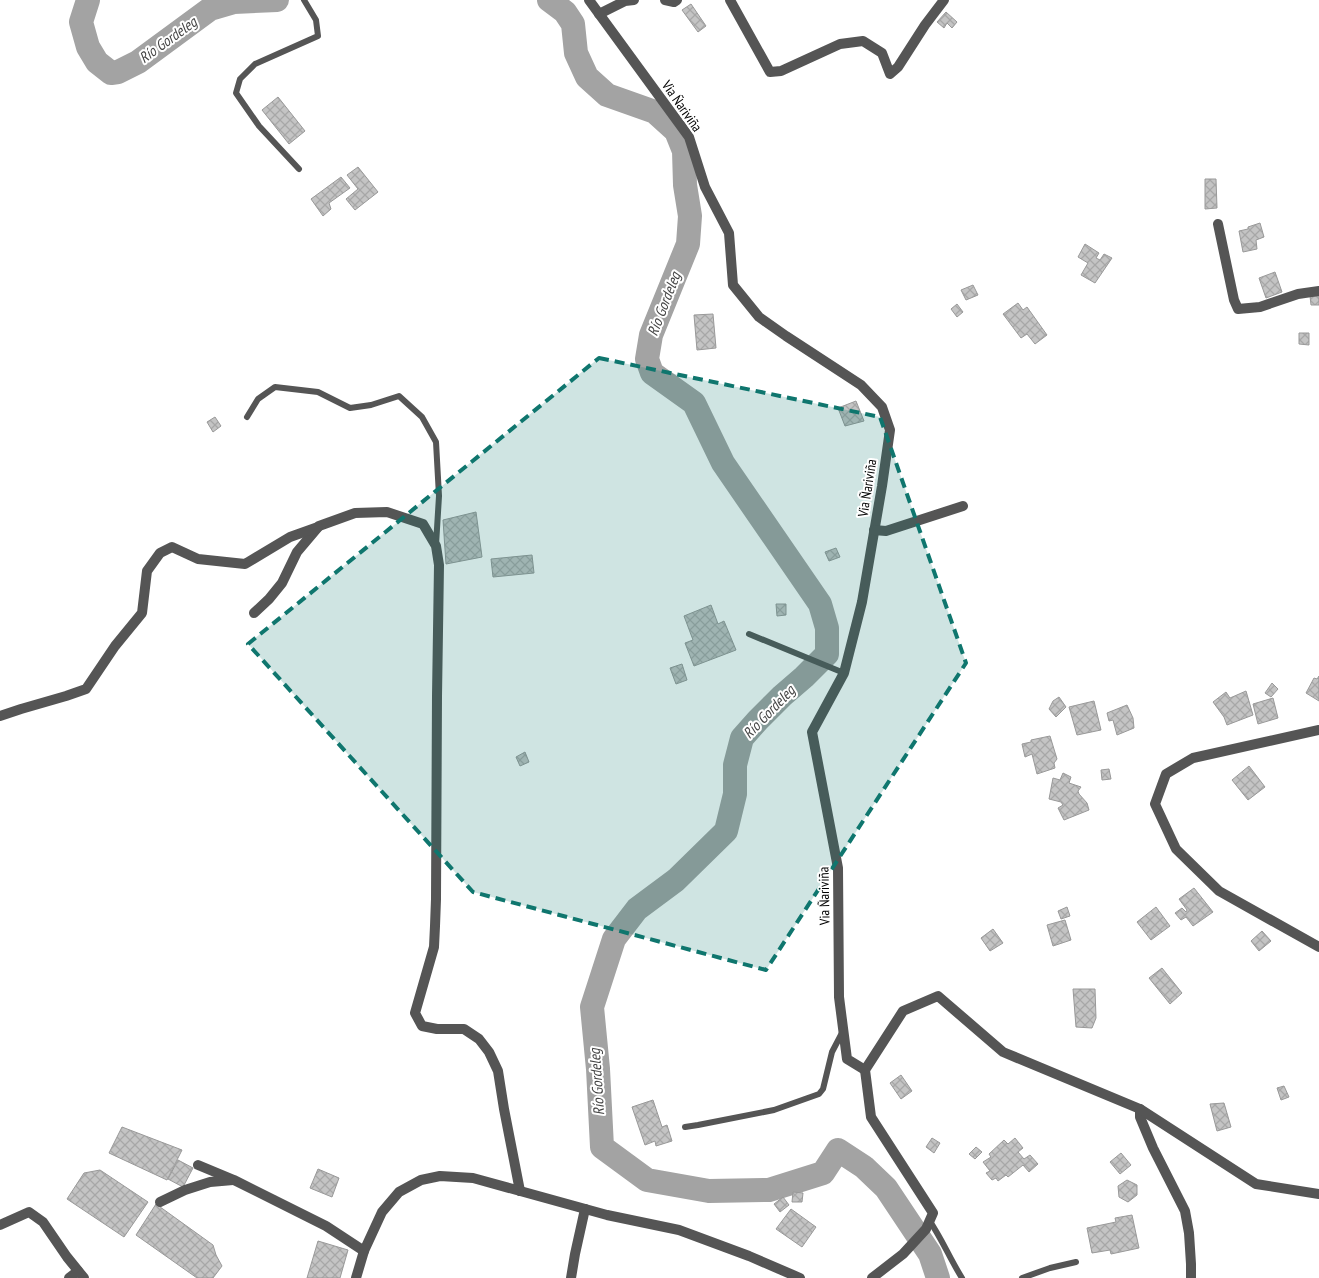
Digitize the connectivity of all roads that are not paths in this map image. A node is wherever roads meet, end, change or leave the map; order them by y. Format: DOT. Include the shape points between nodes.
graph roads {
  1 [pos="304,0"];
  2 [pos="590,0"];
  3 [pos="634,0"];
  4 [pos="665,0"];
  5 [pos="677,0"];
  6 [pos="730,0"];
  7 [pos="944,0"];
  8 [pos="599,14"];
  9 [pos="299,169"];
  10 [pos="1218,224"];
  11 [pos="1319,291"];
  12 [pos="247,417"];
  13 [pos="963,506"];
  14 [pos="319,526"];
  15 [pos="874,530"];
  16 [pos="436,546"];
  17 [pos="254,613"];
  18 [pos="749,634"];
  19 [pos="844,673"];
  20 [pos="0,716"];
  21 [pos="1319,730"];
  22 [pos="1319,948"];
  23 [pos="843,1030"];
  24 [pos="865,1070"];
  25 [pos="1140,1109"];
  26 [pos="685,1127"];
  27 [pos="198,1164"];
  28 [pos="234,1180"];
  29 [pos="520,1191"];
  30 [pos="1319,1194"];
  31 [pos="160,1202"];
  32 [pos="585,1209"];
  33 [pos="0,1225"];
  34 [pos="928,1225"];
  35 [pos="364,1251"];
  36 [pos="1076,1262"];
  37 [pos="81,1275"];
  38 [pos="69,1278"];
  39 [pos="356,1278"];
  40 [pos="571,1278"];
  41 [pos="800,1278"];
  42 [pos="872,1278"];
  43 [pos="962,1278"];
  44 [pos="1022,1278"];
  45 [pos="1191,1278"];
  1 -- 9 [label="lane" via="316,20 318,36 255,64 240,78 236,93 259,126"];
  2 -- 8 [label="street, Via Ñariviña"];
  3 -- 8 [label="street"];
  4 -- 5 [label="street"];
  6 -- 7 [label="street" via="770,72 781,71 840,44 863,41 882,53 890,74"];
  8 -- 15 [label="street, Via Ñariviña" via="689,137 705,187 729,233 734,285 759,317 861,385 882,407 890,430"];
  10 -- 11 [label="street" via="1238,309 1260,307 1298,294"];
  12 -- 16 [label="lane" via="258,399 276,387 318,392 350,408 399,396 422,417 436,442 439,496"];
  13 -- 15 [label="street" via="886,532"];
  14 -- 16 [label="street" via="355,513 387,512 423,524"];
  14 -- 17 [label="street" via="297,552 270,599"];
  14 -- 20 [label="street" via="290,537 246,564 198,559 172,547 160,553 147,571 142,613 86,689"];
  15 -- 19 [label="street, Via Ñariviña" via="862,602"];
  16 -- 29 [label="street" via="439,565 434,947 415,1013 422,1026 464,1029 479,1039 489,1052 498,1071"];
  18 -- 19 [label="lane"];
  19 -- 23 [label="street, Via Ñariviña" via="812,732 838,868 839,997"];
  21 -- 22 [label="street" via="1194,758 1166,774 1155,804 1176,849 1219,891"];
  23 -- 24 [label="street, Via Ñariviña" via="847,1059"];
  23 -- 26 [label="lane" via="832,1052 819,1094 774,1110"];
  24 -- 25 [label="street" via="903,1011 938,996 1003,1052"];
  24 -- 34 [label="street" via="871,1117 934,1212"];
  25 -- 30 [label="street" via="1256,1184"];
  25 -- 45 [label="street" via="1140,1117 1153,1148 1185,1211"];
  27 -- 28 [label="street"];
  28 -- 31 [label="street" via="210,1182"];
  28 -- 35 [label="street" via="326,1226"];
  29 -- 32 [label="street"];
  29 -- 35 [label="street" via="473,1178 440,1176 421,1180 399,1192 382,1212"];
  32 -- 40 [label="street"];
  32 -- 41 [label="street" via="679,1230"];
  33 -- 37 [label="street" via="29,1212 43,1222"];
  34 -- 42 [label="street" via="903,1254"];
  34 -- 43 [label="lane" via="944,1243"];
  35 -- 39 [label="street"];
  36 -- 44 [label="lane"];
  37 -- 38 [label="street"];
}
